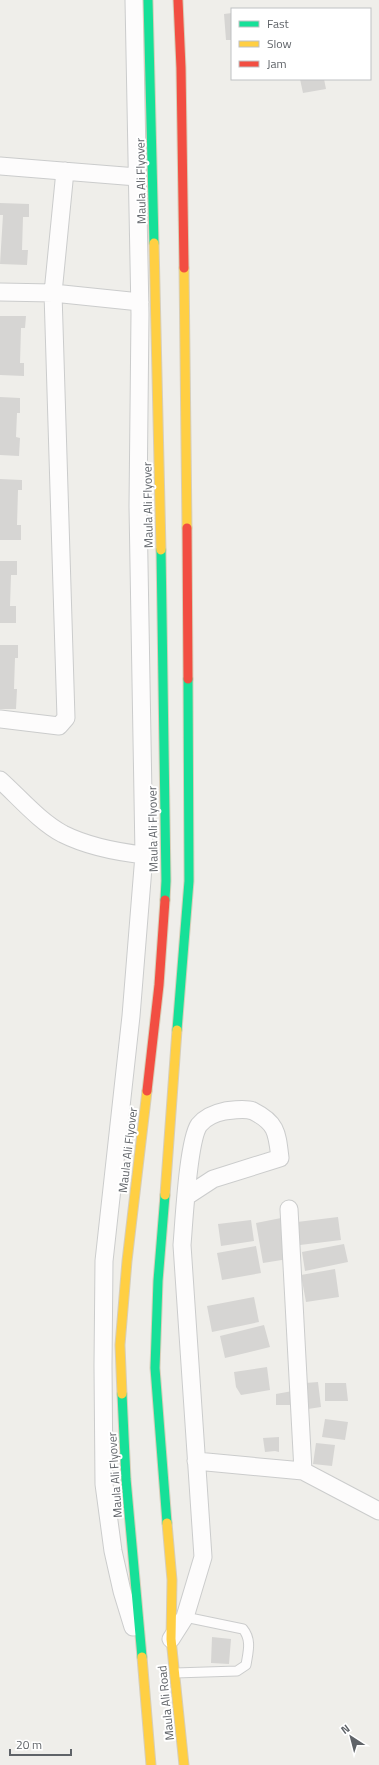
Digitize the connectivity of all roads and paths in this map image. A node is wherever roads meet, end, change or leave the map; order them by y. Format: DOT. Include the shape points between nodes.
graph roads {
  1 [pos="134,0"];
  2 [pos="148,0"];
  3 [pos="178,0"];
  4 [pos="0,166"];
  5 [pos="65,171"];
  6 [pos="137,177"];
  7 [pos="0,292"];
  8 [pos="53,293"];
  9 [pos="140,302"];
  10 [pos="0,719"];
  11 [pos="0,780"];
  12 [pos="144,855"];
  13 [pos="187,1196"];
  14 [pos="290,1209"];
  15 [pos="196,1461"];
  16 [pos="303,1471"];
  17 [pos="379,1511"];
  18 [pos="185,1617"];
  19 [pos="171,1639"];
  20 [pos="141,1654"];
  21 [pos="175,1673"];
  22 [pos="159,1716"];
  23 [pos="146,1718"];
  24 [pos="151,1765"];
  25 [pos="184,1765"];
  1 -- 6 [label="street"];
  2 -- 20 [label="main road, Maula Ali Flyover" via="166,881 159,985 127,1261 120,1345 126,1478"];
  3 -- 19 [label="main road" via="186,439 189,881 158,1281 154,1368 172,1580"];
  4 -- 5 [label="street"];
  5 -- 6 [label="street"];
  5 -- 8 [label="street"];
  6 -- 9 [label="street"];
  7 -- 8 [label="street"];
  8 -- 9 [label="street"];
  8 -- 10 [label="street" via="66,718 59,726"];
  9 -- 12 [label="street" via="138,506"];
  11 -- 12 [label="street" via="39,816 62,833 126,853"];
  12 -- 20 [label="street" via="132,1016 104,1262 102,1366 104,1484 113,1551"];
  13 -- 13 [label="street" via="193,1138 199,1125 212,1114 249,1110 263,1117 276,1131 280,1158 214,1180"];
  13 -- 15 [label="street" via="182,1246"];
  14 -- 16 [label="street"];
  15 -- 16 [label="street"];
  15 -- 18 [label="street" via="203,1557"];
  16 -- 17 [label="street"];
  18 -- 19 [label="street"];
  18 -- 21 [label="lane" via="243,1630 248,1634 249,1642 246,1665 237,1671"];
  19 -- 21 [label="main road, Maula Ali Road"];
  20 -- 23 [label="main road, Maula Ali Road"];
  21 -- 25 [label="main road, Maula Ali Road" via="176,1714"];
  22 -- 23 [label="main road"];
  23 -- 24 [label="main road, Maula Ali Road"];
}
